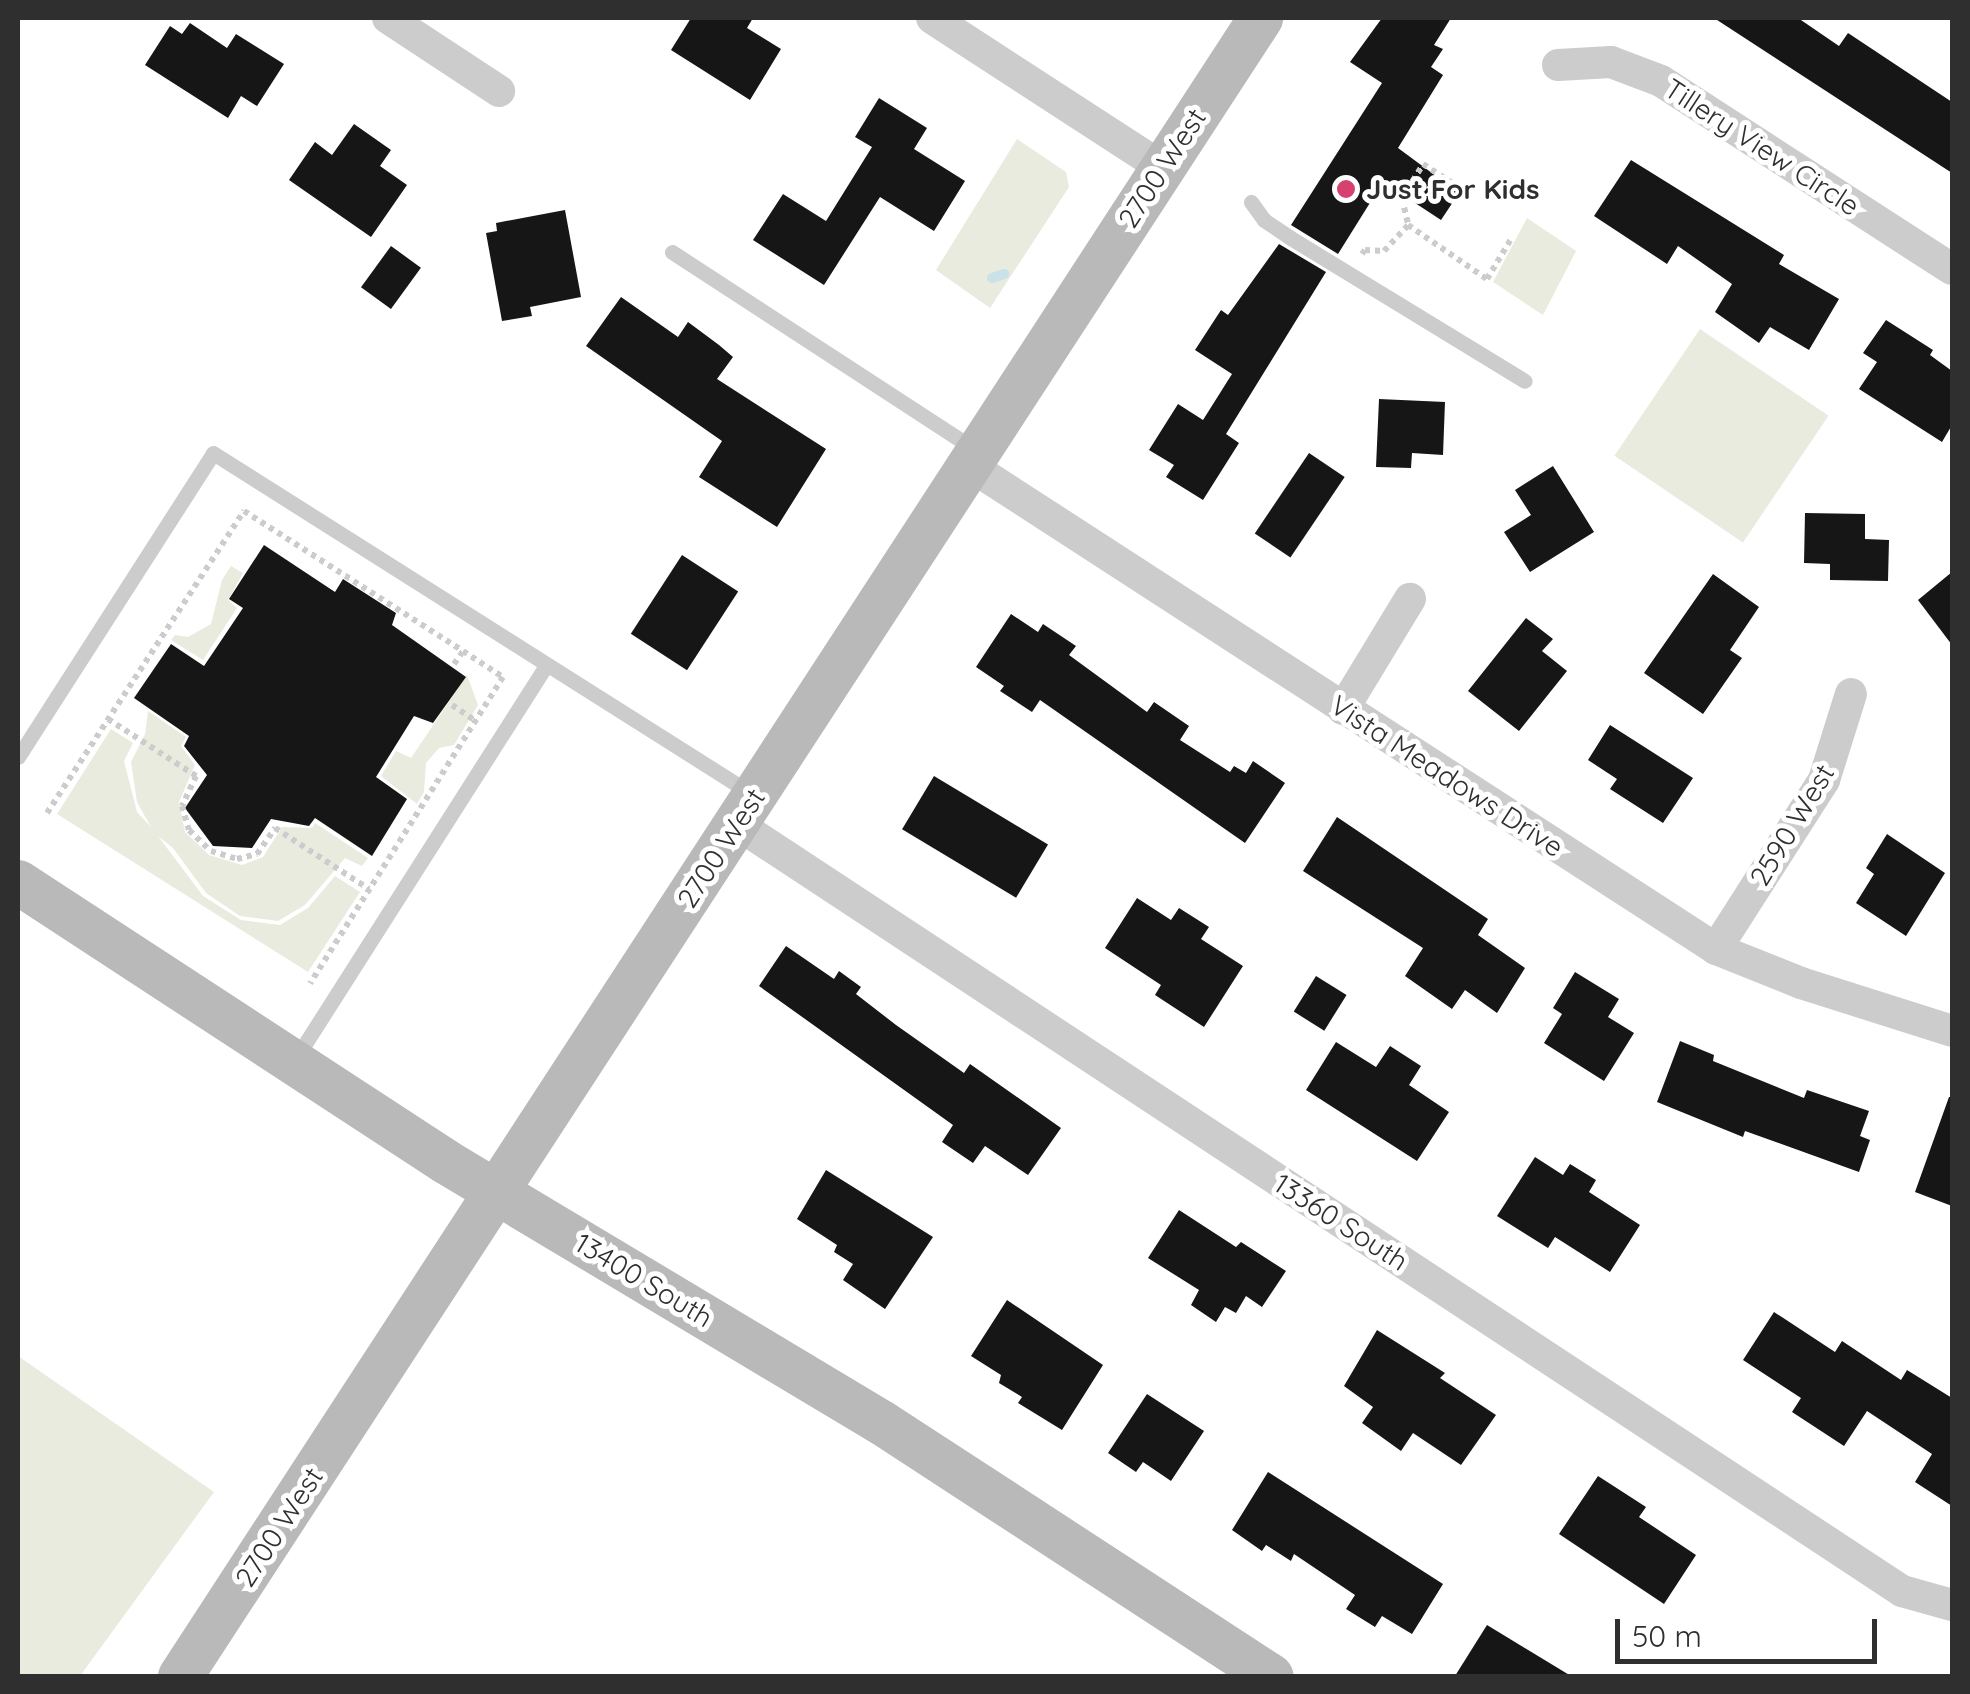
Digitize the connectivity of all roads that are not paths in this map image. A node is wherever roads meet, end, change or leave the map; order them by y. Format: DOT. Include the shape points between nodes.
graph roads {
  1 [pos="388,18"];
  2 [pos="932,18"];
  3 [pos="1260,18"];
  4 [pos="1558,65"];
  5 [pos="499,91"];
  6 [pos="1163,168"];
  7 [pos="1252,202"];
  8 [pos="672,252"];
  9 [pos="1952,269"];
  10 [pos="1525,381"];
  11 [pos="974,458"];
  12 [pos="1410,599"];
  13 [pos="546,665"];
  14 [pos="1852,694"];
  15 [pos="1343,709"];
  16 [pos="18,756"];
  17 [pos="746,810"];
  18 [pos="18,882"];
  19 [pos="1716,949"];
  20 [pos="1952,1032"];
  21 [pos="294,1061"];
  22 [pos="496,1191"];
  23 [pos="1952,1605"];
  24 [pos="180,1676"];
  25 [pos="1270,1676"];
  1 -- 5 [label="street"];
  2 -- 6 [label="street"];
  3 -- 6 [label="main road, 2700 West"];
  4 -- 9 [label="street, Tillery View Circle" via="1611,62 1661,81"];
  6 -- 11 [label="main road, 2700 West"];
  7 -- 10 [label="lane" via="1289,237"];
  8 -- 11 [label="lane"];
  11 -- 15 [label="street, Vista Meadows Drive"];
  11 -- 17 [label="main road, 2700 West"];
  12 -- 15 [label="street"];
  13 -- 16 [label="lane" via="213,453"];
  13 -- 17 [label="lane"];
  13 -- 21 [label="lane"];
  14 -- 19 [label="street, 2590 West" via="1824,780"];
  15 -- 19 [label="street, Vista Meadows Drive"];
  17 -- 22 [label="main road, 2700 West"];
  17 -- 23 [label="street, 13360 South" via="1902,1591"];
  18 -- 21 [label="main road, 13400 South"];
  19 -- 20 [label="street, Vista Meadows Drive"];
  21 -- 22 [label="main road, 13400 South"];
  22 -- 24 [label="main road, 2700 West"];
  22 -- 25 [label="main road, 13400 South" via="881,1422"];
}
